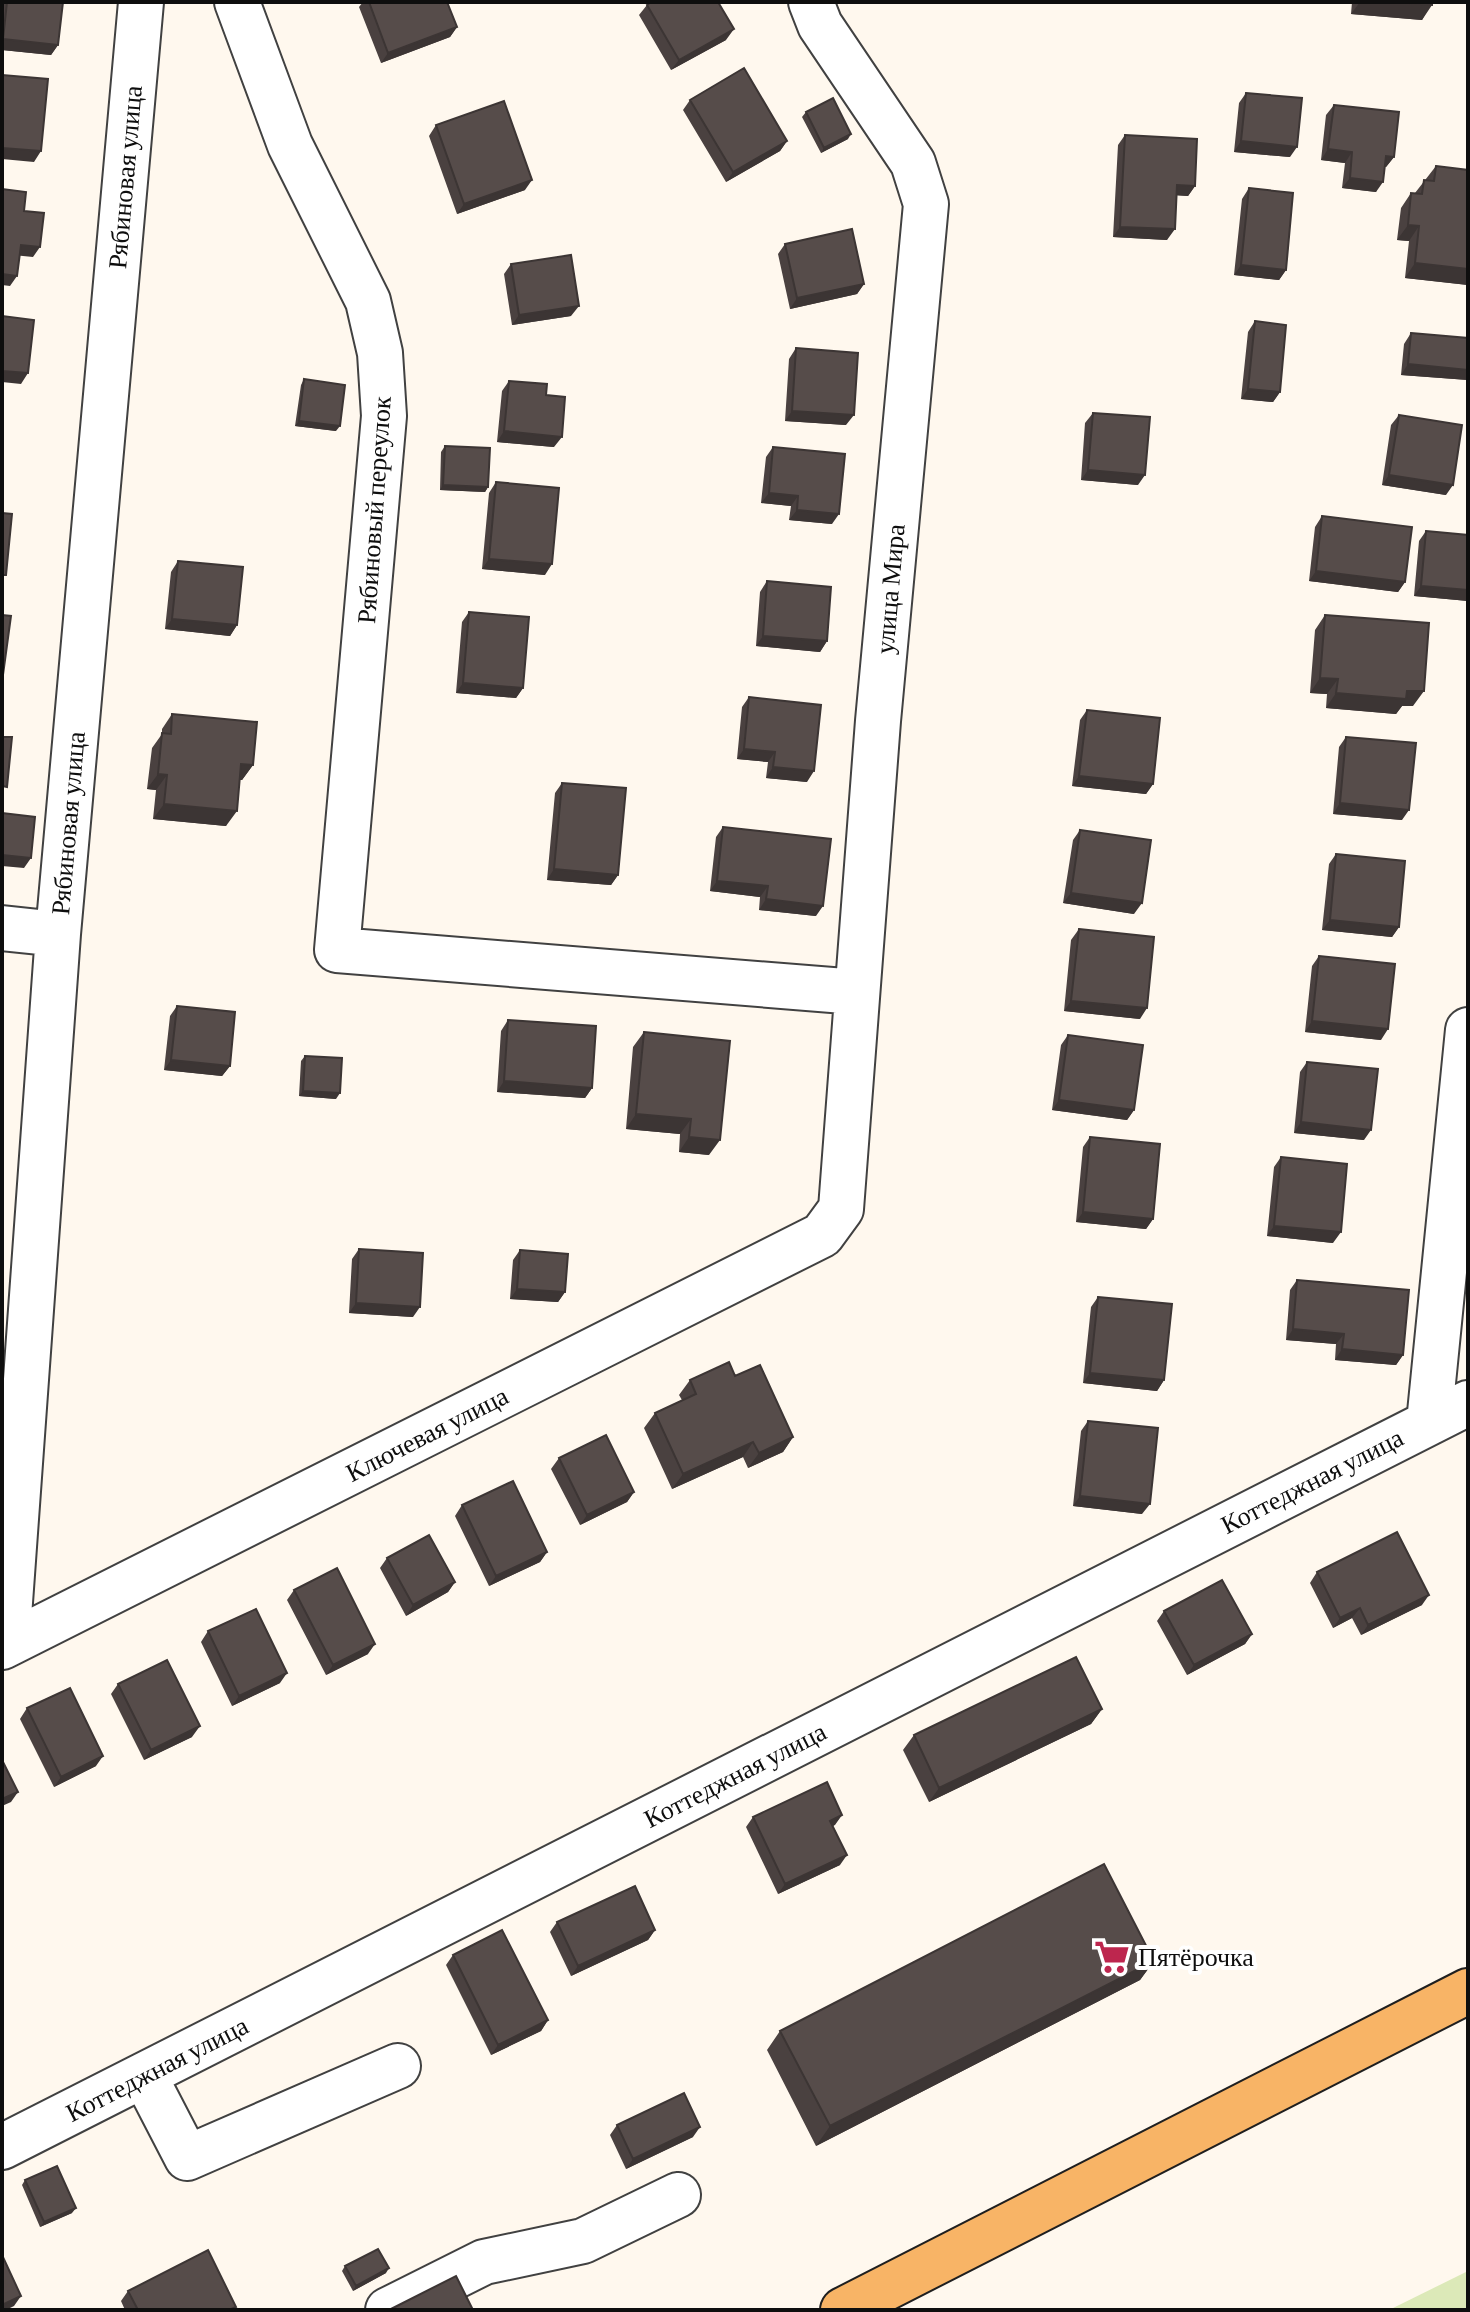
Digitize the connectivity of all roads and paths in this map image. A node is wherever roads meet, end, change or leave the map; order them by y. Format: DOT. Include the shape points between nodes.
graph roads {
  1 [pos="141,2"];
  2 [pos="237,2"];
  3 [pos="811,2"];
  4 [pos="2,928"];
  5 [pos="58,934"];
  6 [pos="857,992"];
  7 [pos="1468,1030"];
  8 [pos="841,1209"];
  9 [pos="1468,1403"];
  10 [pos="1429,1423"];
  11 [pos="4,1646"];
  12 [pos="1468,1991"];
  13 [pos="398,2066"];
  14 [pos="144,2075"];
  15 [pos="2,2147"];
  16 [pos="678,2195"];
  17 [pos="388,2310"];
  18 [pos="843,2310"];
  1 -- 5 [label="street, Рябиновая улица"];
  2 -- 6 [label="street, Рябиновый переулок" via="290,145 368,301 380,353 384,416 337,950"];
  3 -- 6 [label="street, улица Мира" via="820,25 913,163 926,204"];
  4 -- 5 [label="street"];
  5 -- 11 [label="street, Рябиновая улица"];
  6 -- 8 [label="street, улица Мира"];
  7 -- 10 [label="street"];
  8 -- 11 [label="street, Ключевая улица" via="822,1235"];
  9 -- 10 [label="street, Коттеджная улица"];
  10 -- 14 [label="street, Коттеджная улица"];
  12 -- 18 [label="main road"];
  13 -- 14 [label="street" via="187,2158"];
  14 -- 15 [label="street, Коттеджная улица"];
  16 -- 17 [label="street" via="583,2241 484,2262"];
}
